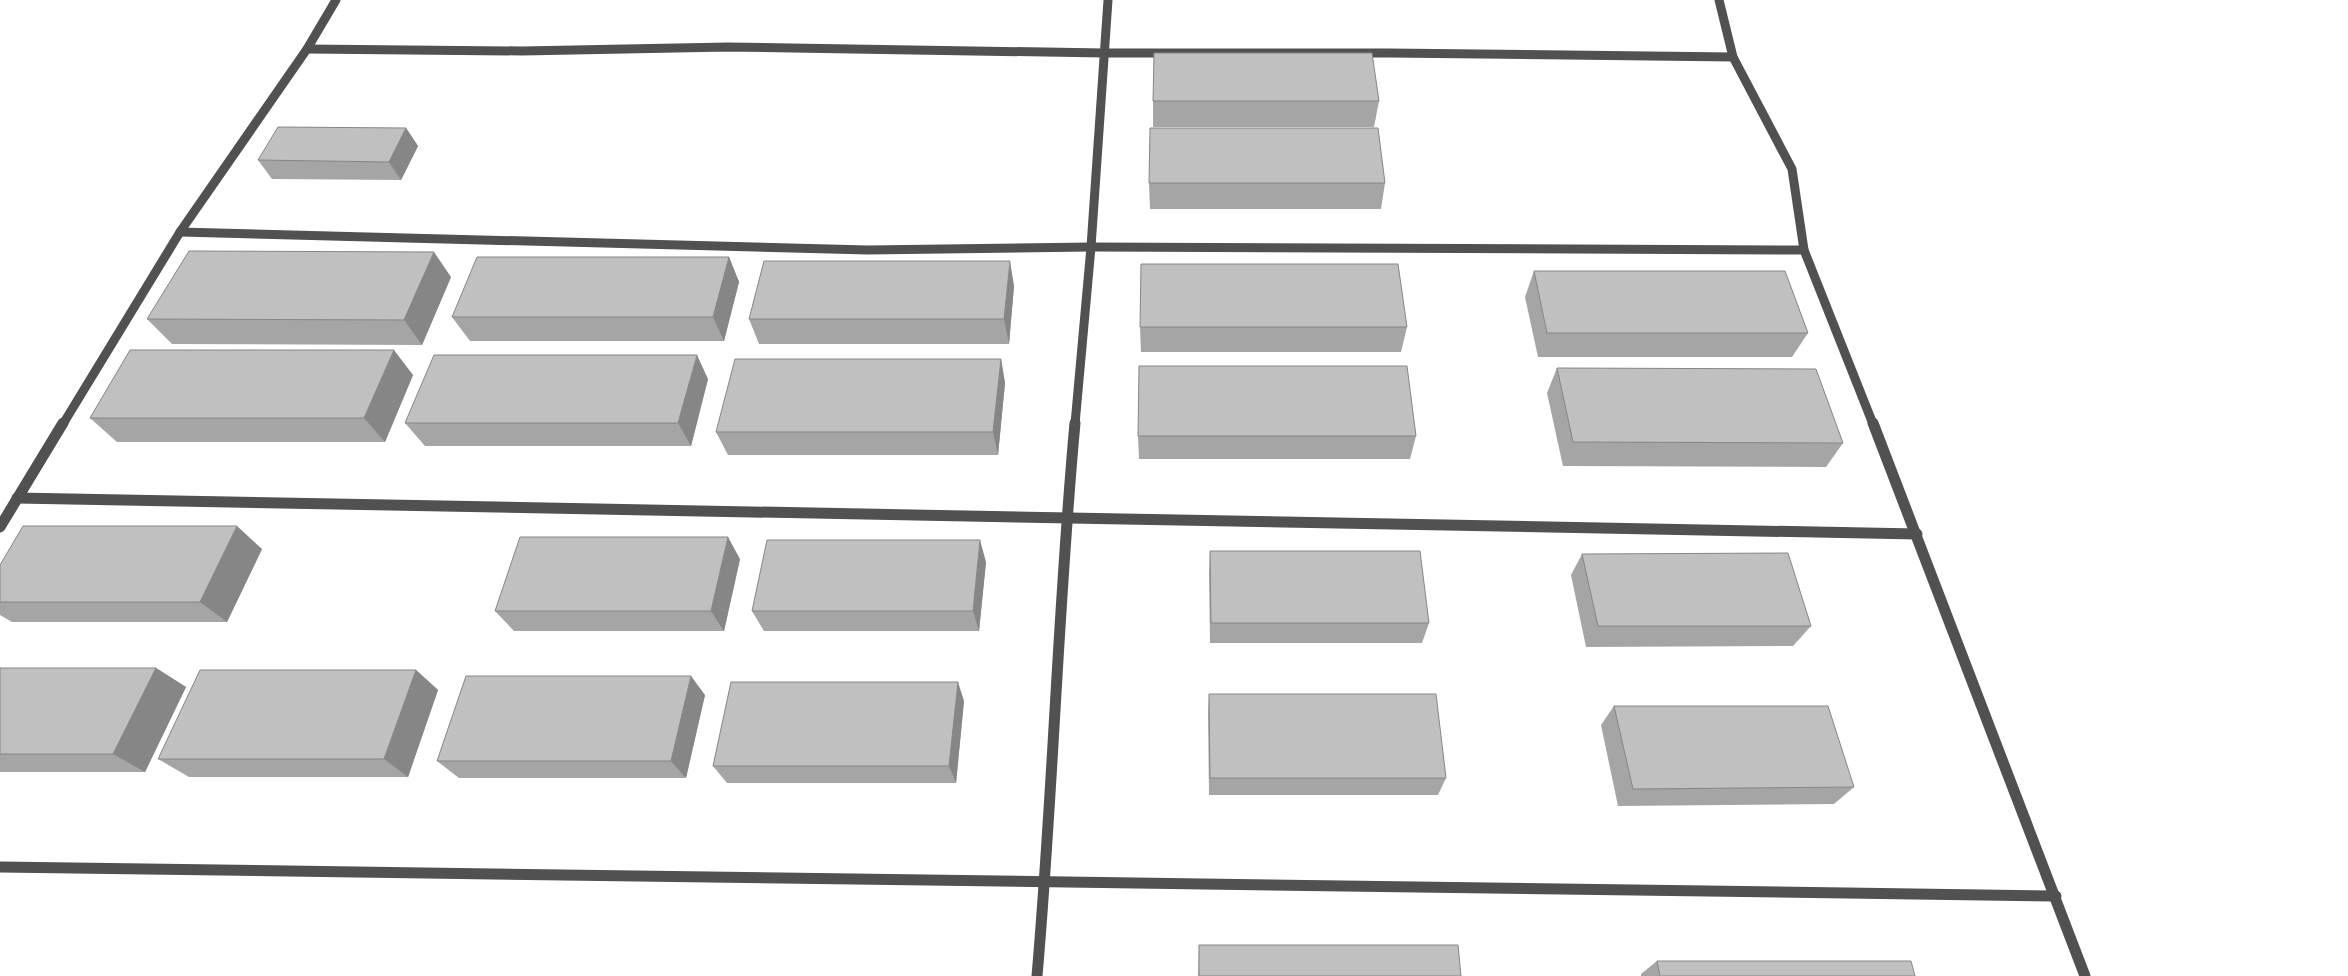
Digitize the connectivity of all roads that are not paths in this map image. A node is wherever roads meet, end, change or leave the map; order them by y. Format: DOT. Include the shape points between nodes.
graph roads {
  1 [pos="336,0"];
  2 [pos="1108,0"];
  3 [pos="1719,0"];
  4 [pos="307,49"];
  5 [pos="1104,53"];
  6 [pos="1733,56"];
  7 [pos="180,232"];
  8 [pos="1091,247"];
  9 [pos="1804,250"];
  10 [pos="17,498"];
  11 [pos="1066,518"];
  12 [pos="0,527"];
  13 [pos="1917,534"];
  14 [pos="0,867"];
  15 [pos="1045,882"];
  16 [pos="2056,896"];
  17 [pos="1037,976"];
  18 [pos="2085,976"];
  1 -- 4 [label="street"];
  2 -- 5 [label="street"];
  3 -- 6 [label="street"];
  4 -- 5 [label="street" via="522,51 728,47"];
  4 -- 7 [label="street"];
  5 -- 6 [label="street"];
  5 -- 8 [label="street"];
  6 -- 9 [label="street" via="1792,168"];
  7 -- 8 [label="street" via="868,250"];
  7 -- 10 [label="street"];
  8 -- 9 [label="street"];
  8 -- 11 [label="street"];
  9 -- 13 [label="street"];
  10 -- 11 [label="street"];
  10 -- 12 [label="street"];
  11 -- 13 [label="street"];
  11 -- 15 [label="street"];
  13 -- 16 [label="street"];
  14 -- 15 [label="street"];
  15 -- 16 [label="street"];
  15 -- 17 [label="street"];
  16 -- 18 [label="street"];
}
